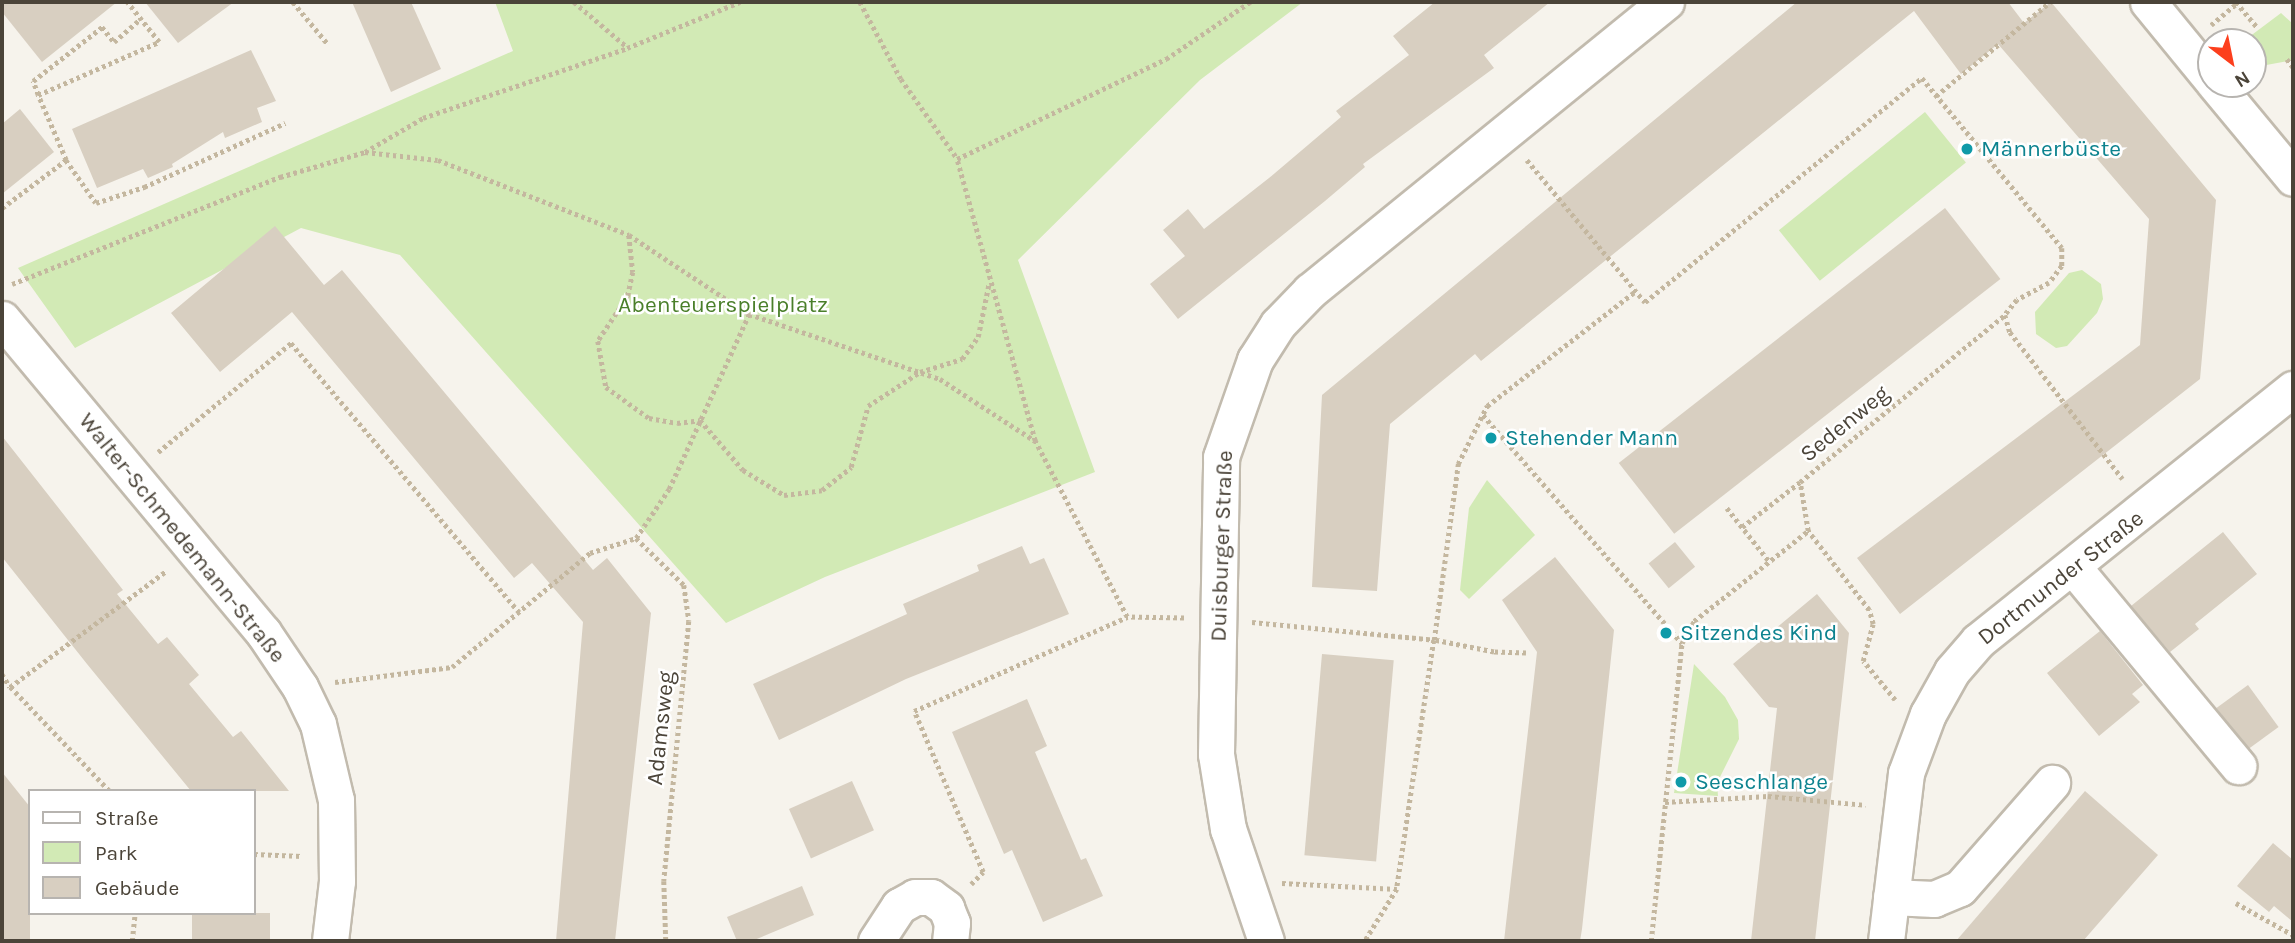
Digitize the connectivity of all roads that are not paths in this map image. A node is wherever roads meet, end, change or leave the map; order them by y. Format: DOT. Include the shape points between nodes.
graph roads {
  1 [pos="1666,2"];
  2 [pos="2148,2"];
  3 [pos="2197,62"];
  4 [pos="2227,98"];
  5 [pos="2293,178"];
  6 [pos="2,319"];
  7 [pos="2293,389"];
  8 [pos="2073,567"];
  9 [pos="2238,766"];
  10 [pos="2052,783"];
  11 [pos="1891,897"];
  12 [pos="948,925"];
  13 [pos="330,941"];
  14 [pos="876,941"];
  15 [pos="1266,941"];
  16 [pos="1886,941"];
  1 -- 15 [label="street, Duisburger Straße" via="1310,290 1278,324 1255,360 1221,457 1216,754 1228,829"];
  2 -- 3 [label="street"];
  4 -- 5 [label="street"];
  6 -- 13 [label="street, Walter-Schmedemann-Straße" via="264,632 300,687 329,762 337,858"];
  7 -- 8 [label="street, Dortmunder Straße"];
  8 -- 9 [label="street"];
  8 -- 11 [label="street, Dortmunder Straße" via="1978,641 1952,671 1928,714 1906,773"];
  10 -- 11 [label="street" via="1960,888 1934,900"];
  11 -- 16 [label="street, Dortmunder Straße"];
  12 -- 14 [label="street" via="931,897 915,897 899,906"];
}
